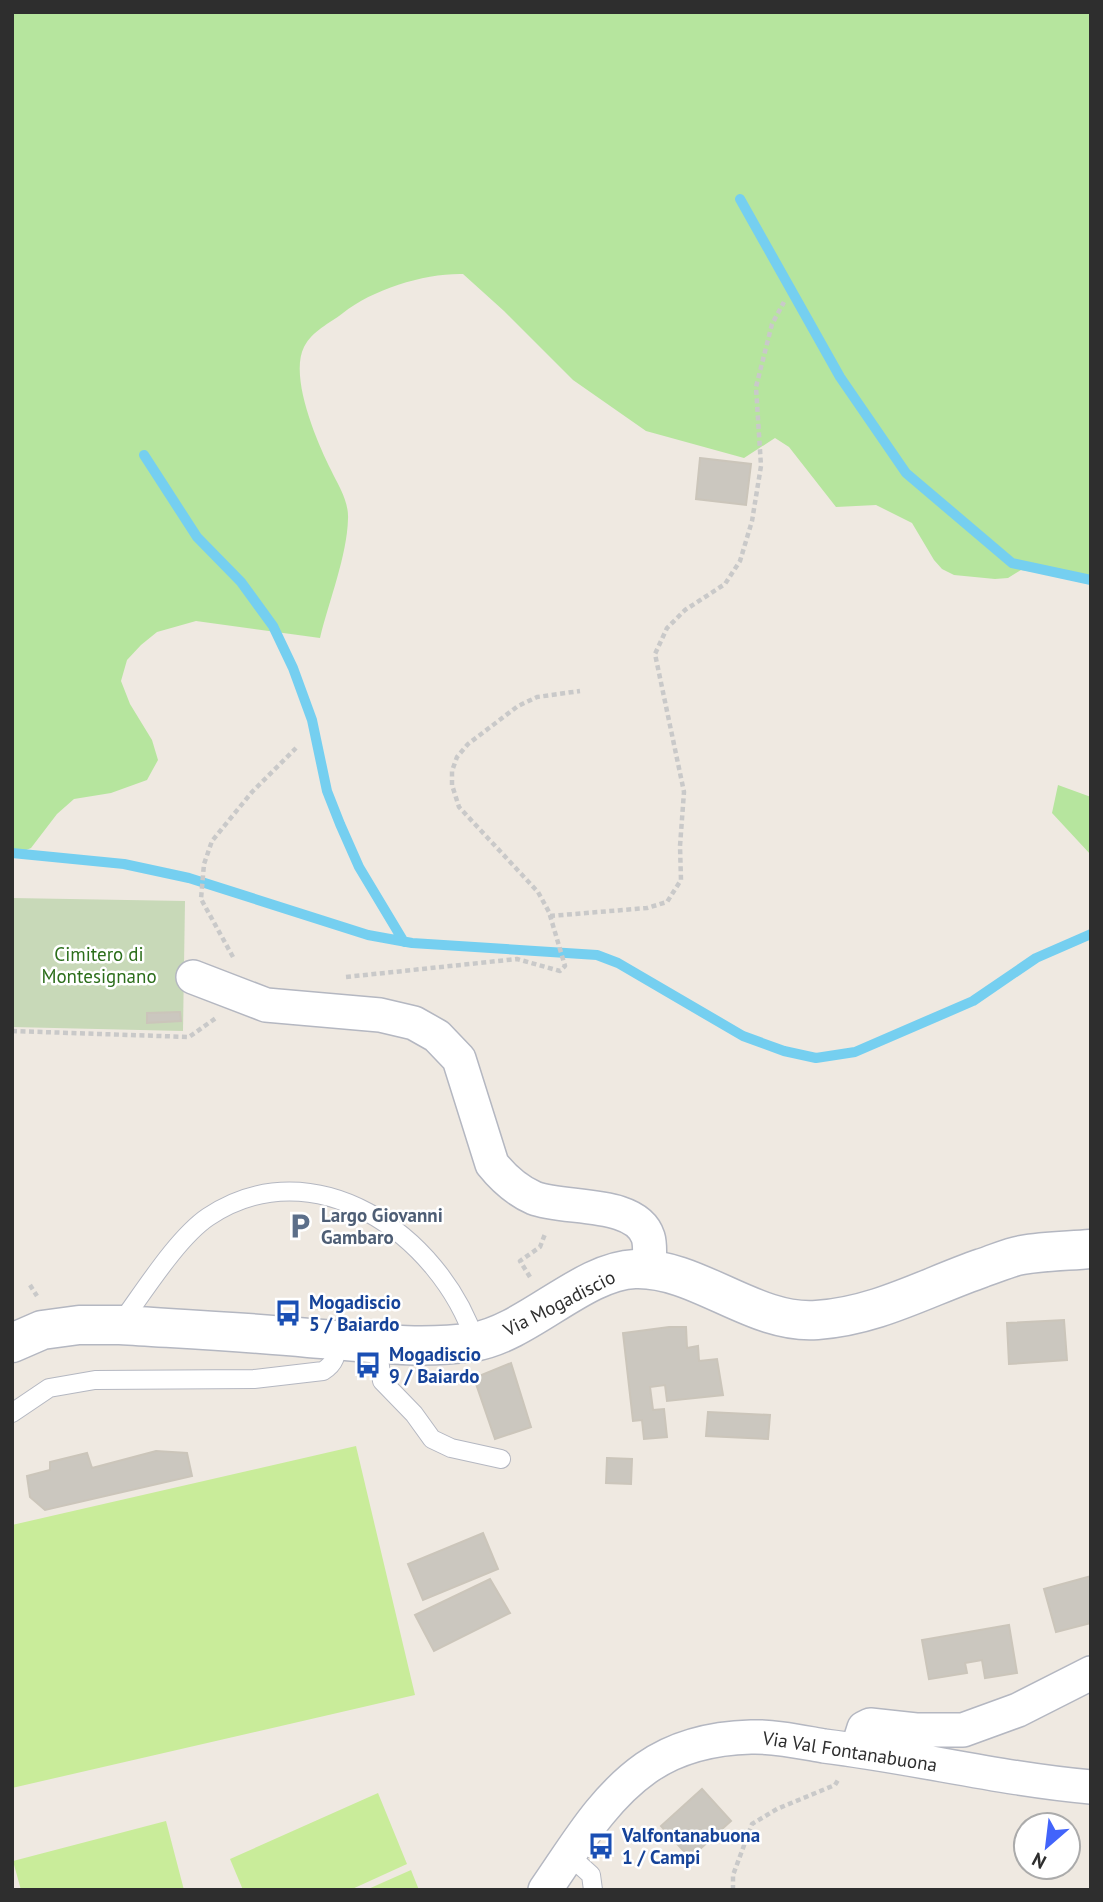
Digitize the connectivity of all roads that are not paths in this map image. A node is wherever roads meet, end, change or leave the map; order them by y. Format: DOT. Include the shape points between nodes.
graph roads {
  1 [pos="193,977"];
  2 [pos="1091,1249"];
  3 [pos="649,1269"];
  4 [pos="120,1325"];
  5 [pos="337,1341"];
  6 [pos="475,1341"];
  7 [pos="12,1343"];
  8 [pos="377,1344"];
  9 [pos="12,1413"];
  10 [pos="501,1458"];
  11 [pos="1091,1673"];
  12 [pos="857,1750"];
  13 [pos="1091,1787"];
  14 [pos="569,1855"];
  15 [pos="545,1890"];
  16 [pos="593,1890"];
  1 -- 3 [label="street" via="266,1005 380,1015 414,1023 437,1036 458,1059 492,1164 503,1178 537,1199 636,1220 649,1238"];
  2 -- 3 [label="street, Via Mogadiscio" via="1021,1255 884,1308 815,1320 780,1317"];
  3 -- 6 [label="street, Via Mogadiscio" via="613,1273 519,1324"];
  4 -- 5 [label="street, Via Mogadiscio"];
  4 -- 6 [label="lane" via="160,1269 206,1219 240,1199 307,1193 349,1203 385,1222 421,1250 451,1290"];
  4 -- 7 [label="street, Via Mogadiscio" via="42,1330"];
  5 -- 8 [label="street, Via Mogadiscio"];
  5 -- 9 [label="lane" via="332,1365 323,1371 254,1379 95,1380 49,1388"];
  6 -- 8 [label="street, Via Mogadiscio"];
  8 -- 10 [label="lane" via="382,1381 432,1439 451,1448"];
  11 -- 12 [label="street" via="1018,1710 963,1730 870,1725 864,1728"];
  12 -- 13 [label="street, Via Val Fontanabuona" via="1032,1782"];
  12 -- 14 [label="street, Via Val Fontanabuona" via="752,1736 673,1752 620,1789"];
  14 -- 15 [label="street, Via Val Fontanabuona"];
  14 -- 16 [label="lane" via="591,1875"];
}
